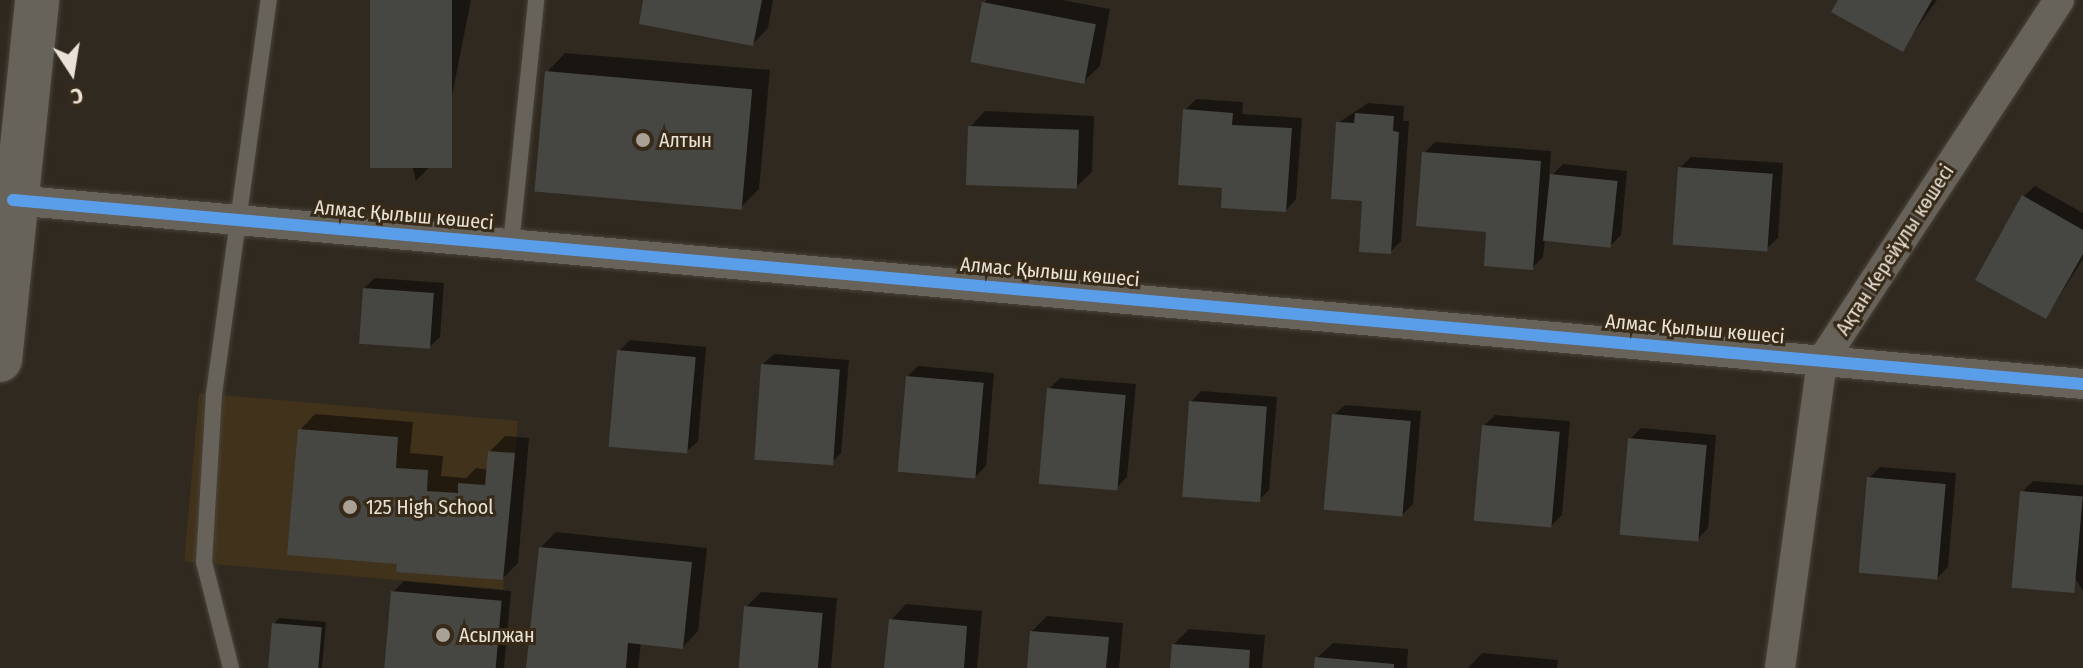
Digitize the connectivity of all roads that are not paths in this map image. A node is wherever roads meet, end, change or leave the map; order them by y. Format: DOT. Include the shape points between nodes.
graph roads {
  1 [pos="37,0"];
  2 [pos="269,0"];
  3 [pos="536,0"];
  4 [pos="2059,0"];
  5 [pos="13,200"];
  6 [pos="236,220"];
  7 [pos="511,244"];
  8 [pos="0,360"];
  9 [pos="1822,361"];
  10 [pos="2083,384"];
  11 [pos="231,668"];
  12 [pos="1780,668"];
  1 -- 5 [label="main road"];
  2 -- 6 [label="lane"];
  3 -- 7 [label="lane"];
  4 -- 9 [label="street, Ақтан Керейұлы көшесі"];
  5 -- 6 [label="street, Алмас Қылыш көшесі"];
  5 -- 8 [label="main road"];
  6 -- 7 [label="street, Алмас Қылыш көшесі"];
  6 -- 11 [label="lane" via="214,394 204,562"];
  7 -- 9 [label="street, Алмас Қылыш көшесі"];
  9 -- 10 [label="street, Алмас Қылыш көшесі"];
  9 -- 12 [label="street, Ақтан Керейұлы көшесі"];
}
